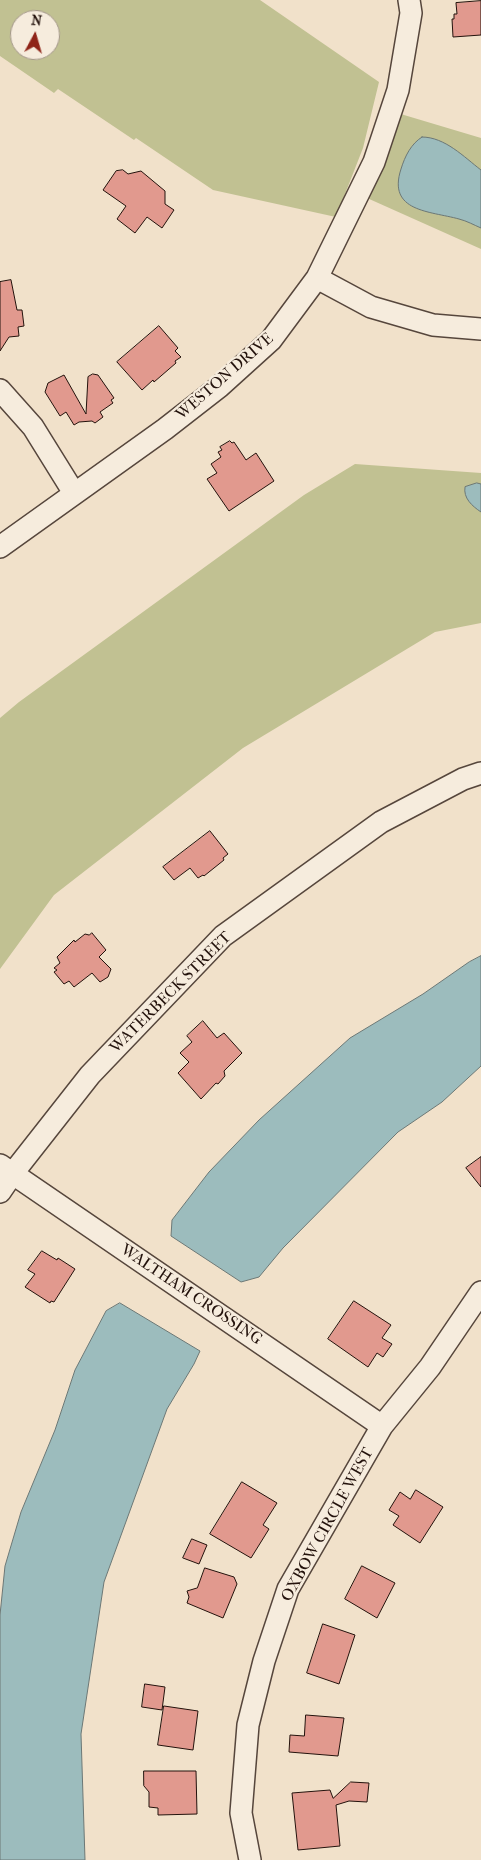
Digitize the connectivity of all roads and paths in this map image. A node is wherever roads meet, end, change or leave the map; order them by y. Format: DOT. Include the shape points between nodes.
graph roads {
  1 [pos="409,0"];
  2 [pos="317,278"];
  3 [pos="481,329"];
  4 [pos="0,390"];
  5 [pos="74,493"];
  6 [pos="0,547"];
  7 [pos="481,773"];
  8 [pos="6,1169"];
  9 [pos="0,1192"];
  10 [pos="481,1292"];
  11 [pos="382,1426"];
  12 [pos="250,1860"];
  1 -- 2 [label="street, WESTON DRIVE" via="411,14 398,90 374,162"];
  2 -- 3 [label="street" via="371,307 433,325"];
  2 -- 5 [label="street, WESTON DRIVE" via="271,340 219,387 166,430"];
  4 -- 5 [label="street" via="33,427"];
  5 -- 6 [label="street, WESTON DRIVE"];
  7 -- 8 [label="street, WATERBECK STREET" via="381,822 223,936 90,1075"];
  8 -- 9 [label="street, WATERBECK STREET"];
  8 -- 11 [label="street, WALTHAM CROSSING"];
  10 -- 11 [label="street, OXBOW CIRCLE WEST" via="430,1367"];
  11 -- 12 [label="street, OXBOW CIRCLE WEST" via="288,1589 264,1661 248,1725 242,1812"];
}
